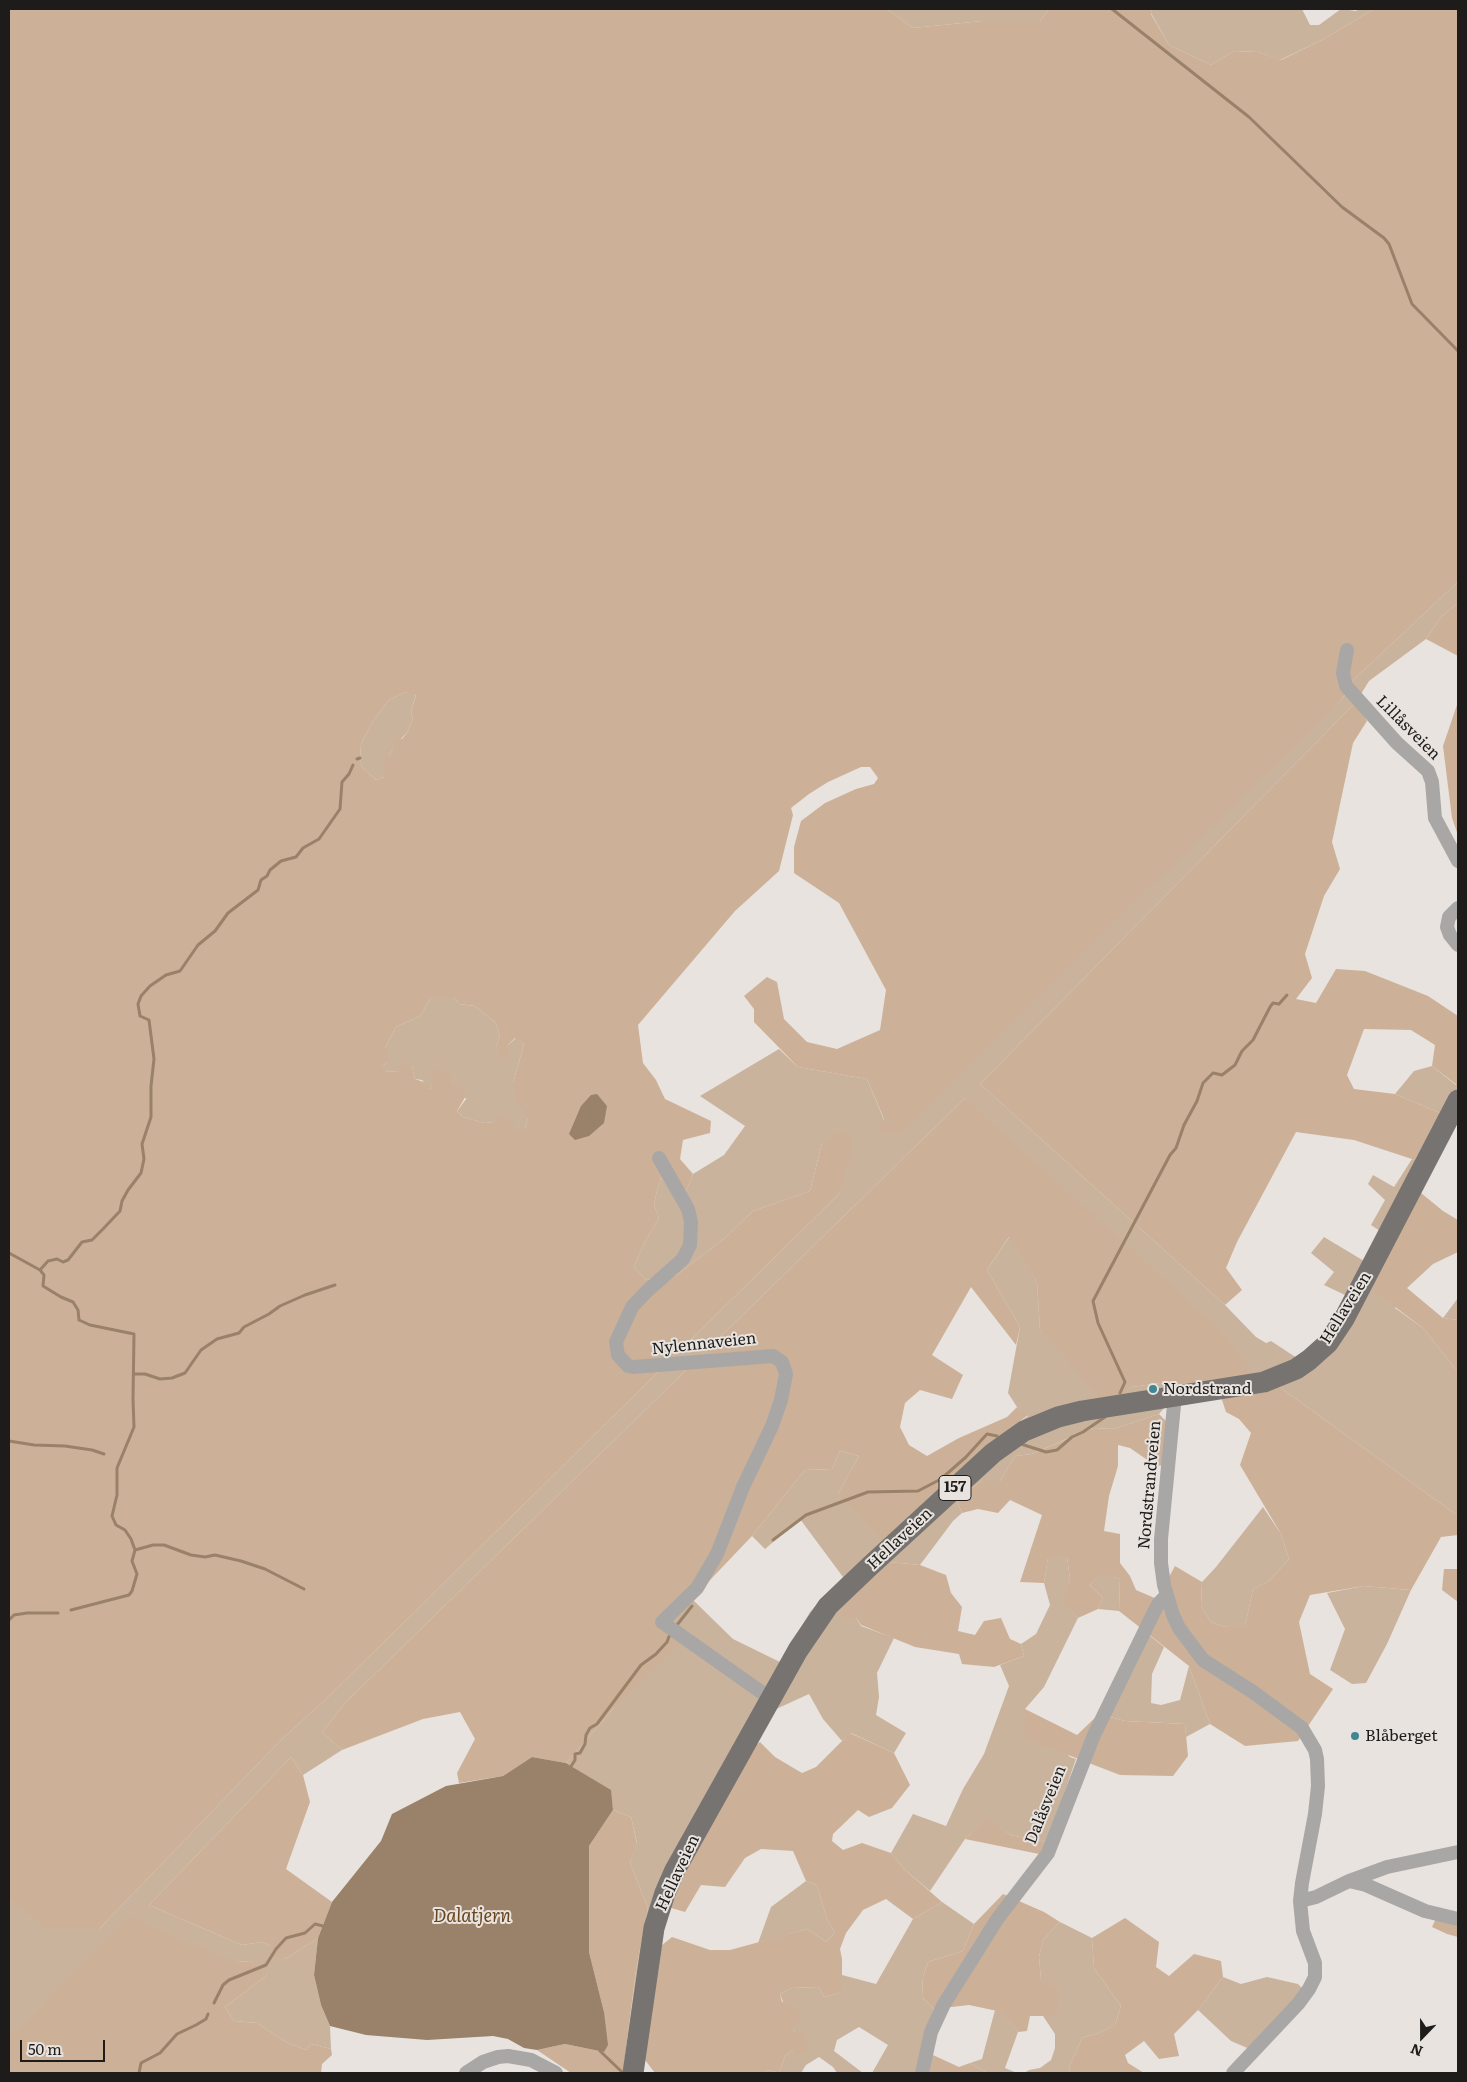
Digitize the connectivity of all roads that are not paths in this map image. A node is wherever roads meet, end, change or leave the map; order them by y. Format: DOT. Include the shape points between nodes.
graph roads {
  1 [pos="1347,650"];
  2 [pos="1458,861"];
  3 [pos="1458,908"];
  4 [pos="1458,945"];
  5 [pos="1458,1100"];
  6 [pos="659,1158"];
  7 [pos="1175,1395"];
  8 [pos="1166,1596"];
  9 [pos="771,1699"];
  10 [pos="1458,1852"];
  11 [pos="1349,1881"];
  12 [pos="1300,1901"];
  13 [pos="1458,1919"];
  14 [pos="466,2073"];
  15 [pos="556,2073"];
  16 [pos="633,2073"];
  17 [pos="922,2073"];
  18 [pos="1233,2073"];
  1 -- 2 [label="street, Lillåsveien" via="1343,665 1346,686 1391,738 1428,771 1435,818"];
  3 -- 4 [label="street" via="1449,918 1447,927"];
  5 -- 7 [label="main road, Hellaveien / 157" via="1363,1284 1328,1343 1309,1360 1280,1376"];
  6 -- 9 [label="street, Nylennaveien" via="688,1209 690,1245 682,1259 632,1307 616,1342 618,1355 633,1367 773,1356 782,1362 786,1374 772,1426 743,1486 717,1554 697,1588 662,1622"];
  7 -- 8 [label="street, Nordstrandveien" via="1161,1538"];
  7 -- 9 [label="main road, Hellaveien / 157" via="1058,1417 1007,1442 834,1600 807,1635"];
  8 -- 12 [label="street, Nordstrandveien" via="1179,1628 1202,1660 1302,1728 1315,1750 1318,1786"];
  8 -- 17 [label="street, Dalåsveien" via="1154,1612 1094,1735 1048,1853 1001,1913 944,2004 931,2032"];
  9 -- 16 [label="main road, Hellaveien / 157" via="665,1893 651,1945"];
  10 -- 11 [label="street" via="1387,1867"];
  11 -- 12 [label="street"];
  11 -- 13 [label="street" via="1366,1885 1425,1911"];
  12 -- 18 [label="street, Nordstrandveien" via="1303,1931 1315,1963 1313,1982 1298,2004"];
  14 -- 15 [label="street" via="498,2056 519,2056"];
}
